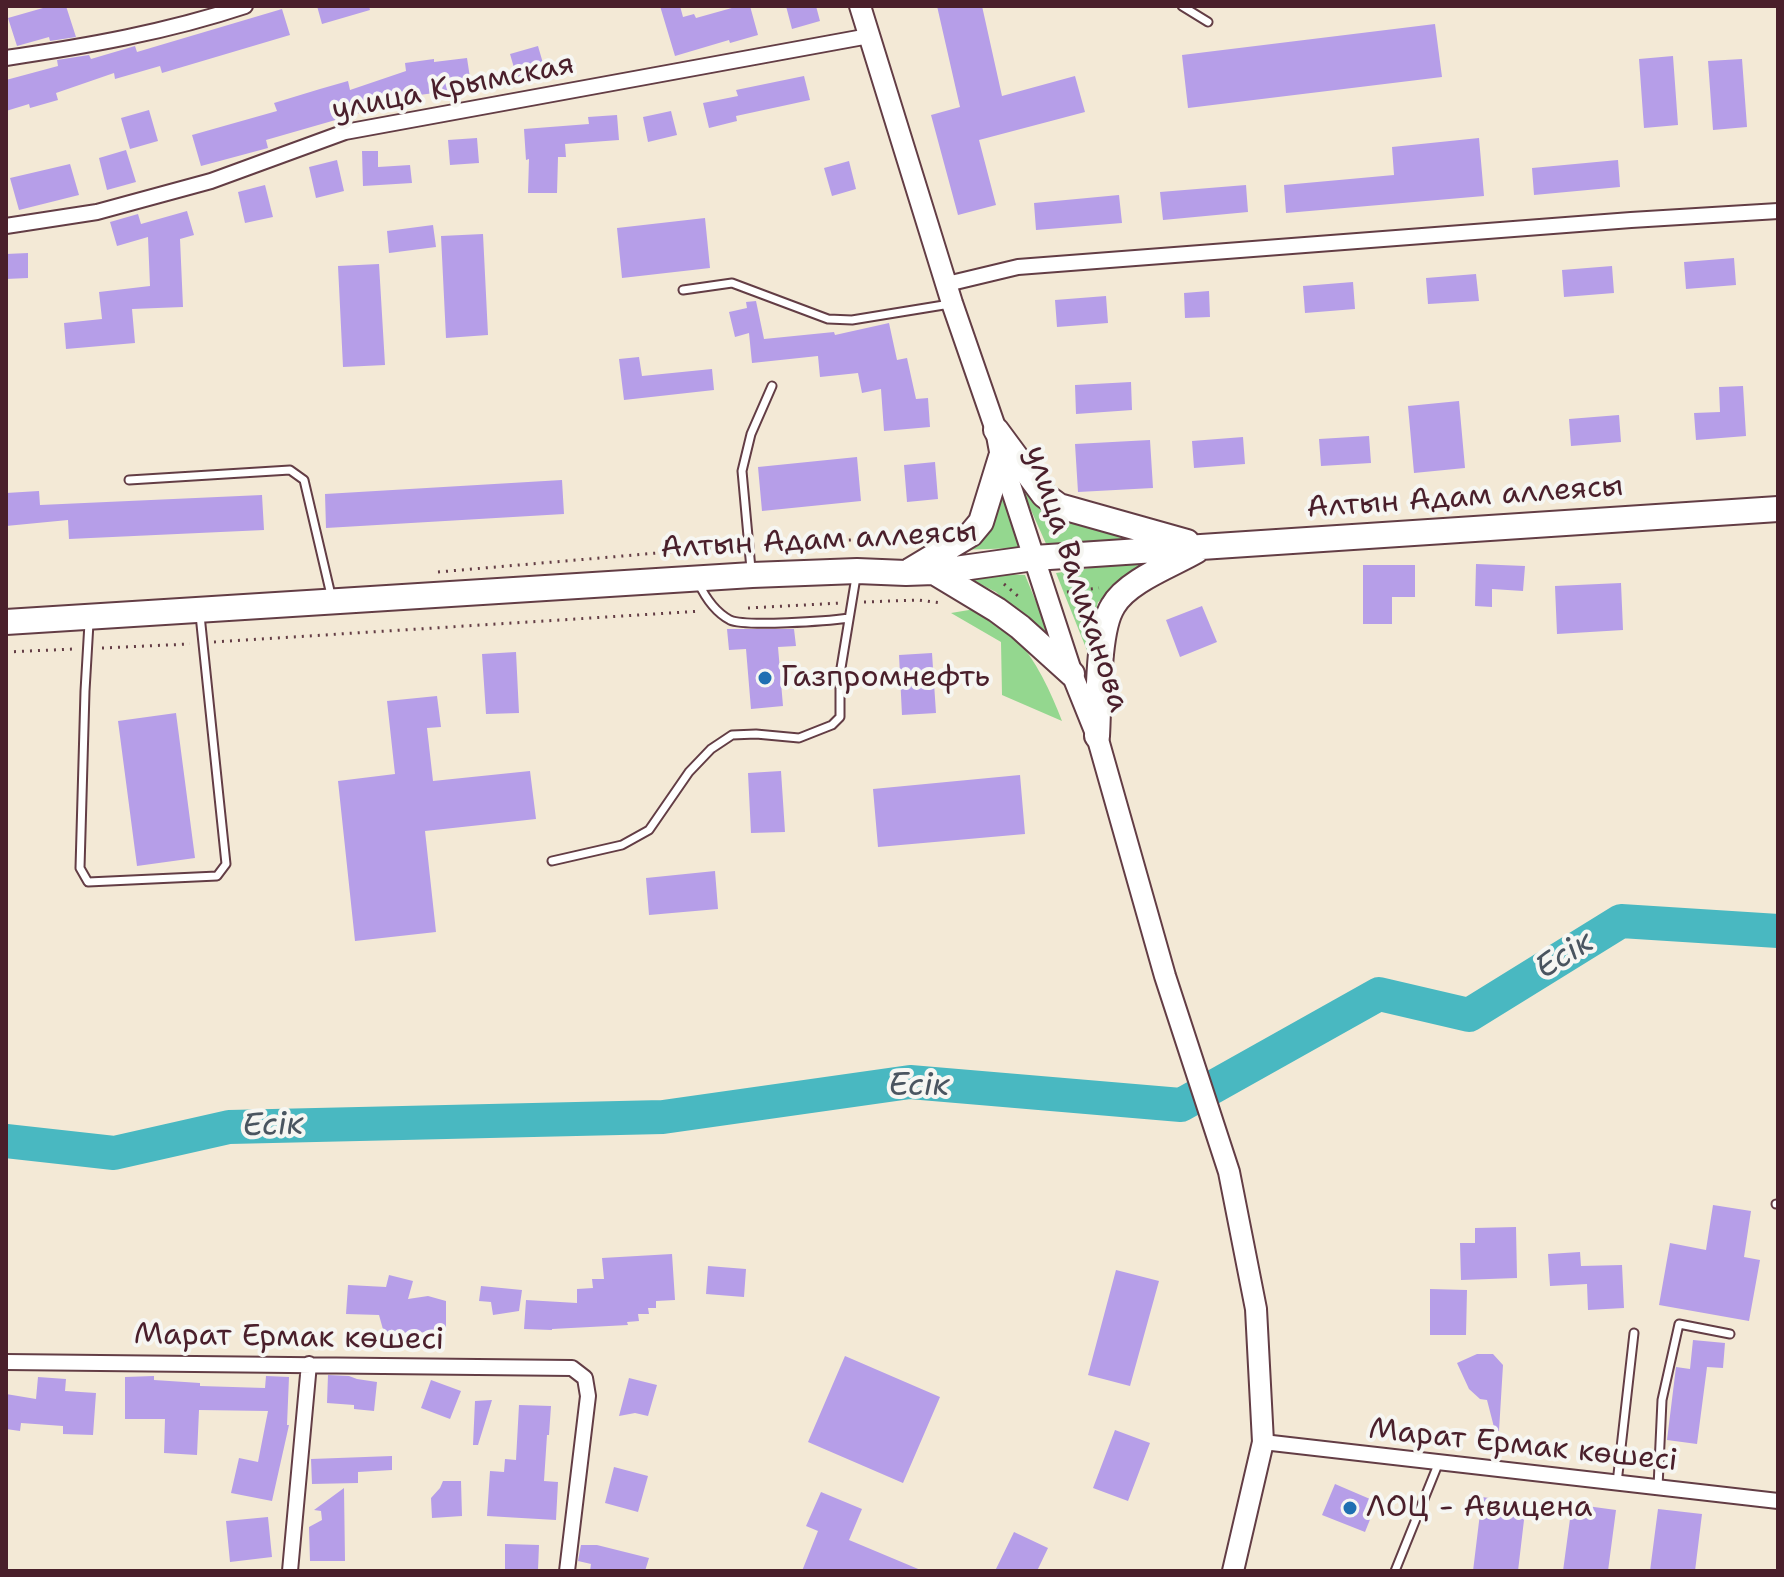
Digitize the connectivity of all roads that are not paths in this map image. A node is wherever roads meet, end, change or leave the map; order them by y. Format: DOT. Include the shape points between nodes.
graph roads {
  1 [pos="245,6"];
  2 [pos="860,6"];
  3 [pos="1182,6"];
  4 [pos="1208,22"];
  5 [pos="869,36"];
  6 [pos="6,58"];
  7 [pos="1778,211"];
  8 [pos="6,226"];
  9 [pos="683,290"];
  10 [pos="950,294"];
  11 [pos="772,386"];
  12 [pos="996,430"];
  13 [pos="1001,457"];
  14 [pos="129,480"];
  15 [pos="1778,509"];
  16 [pos="1205,547"];
  17 [pos="1034,558"];
  18 [pos="857,571"];
  19 [pos="934,572"];
  20 [pos="906,573"];
  21 [pos="752,575"];
  22 [pos="696,579"];
  23 [pos="332,601"];
  24 [pos="199,610"];
  25 [pos="89,617"];
  26 [pos="849,618"];
  27 [pos="6,622"];
  28 [pos="1072,674"];
  29 [pos="1097,736"];
  30 [pos="552,861"];
  31 [pos="1634,1333"];
  32 [pos="1730,1334"];
  33 [pos="6,1362"];
  34 [pos="309,1364"];
  35 [pos="1263,1442"];
  36 [pos="1439,1462"];
  37 [pos="1617,1483"];
  38 [pos="1658,1487"];
  39 [pos="1778,1501"];
  40 [pos="290,1571"];
  41 [pos="567,1571"];
  42 [pos="1233,1571"];
  43 [pos="1395,1571"];
  1 -- 6 [label="street" via="197,22"];
  2 -- 5 [label="main road, улица Валиханова"];
  3 -- 4 [label="lane"];
  5 -- 8 [label="street, улица Крымская" via="345,132 211,181 97,212"];
  5 -- 10 [label="main road, улица Валиханова"];
  7 -- 10 [label="street" via="1018,267"];
  9 -- 10 [label="lane" via="732,283 828,319 852,320"];
  10 -- 12 [label="main road, улица Валиханова"];
  11 -- 21 [label="lane" via="742,471"];
  12 -- 13 [label="main road, улица Валиханова"];
  12 -- 16 [label="main road" via="1044,495 1059,506"];
  13 -- 17 [label="main road, улица Валиханова"];
  13 -- 20 [label="main road" via="979,525"];
  14 -- 23 [label="lane" via="290,470 304,480"];
  15 -- 16 [label="main road, Алтын Адам аллеясы"];
  16 -- 17 [label="main road, Алтын Адам аллеясы"];
  16 -- 29 [label="main road" via="1133,585 1113,604 1104,627"];
  17 -- 19 [label="main road, Алтын Адам аллеясы"];
  17 -- 28 [label="main road, улица Валиханова"];
  18 -- 20 [label="main road, Алтын Адам аллеясы"];
  18 -- 21 [label="main road, Алтын Адам аллеясы"];
  18 -- 26 [label="lane"];
  19 -- 20 [label="main road, Алтын Адам аллеясы"];
  19 -- 28 [label="main road" via="1004,615"];
  21 -- 22 [label="main road, Алтын Адам аллеясы"];
  22 -- 23 [label="main road, Алтын Адам аллеясы"];
  22 -- 26 [label="lane" via="717,610 733,622"];
  23 -- 24 [label="main road, Алтын Адам аллеясы"];
  24 -- 25 [label="main road, Алтын Адам аллеясы"];
  24 -- 25 [label="lane" via="226,864 217,876 88,882 80,868"];
  25 -- 27 [label="main road, Алтын Адам аллеясы"];
  26 -- 30 [label="lane" via="840,717 832,725 799,738 732,735 689,772 649,830 622,845"];
  28 -- 29 [label="main road, улица Валиханова"];
  29 -- 35 [label="main road, улица Валиханова" via="1165,976 1229,1172 1256,1309"];
  31 -- 37 [label="lane"];
  32 -- 38 [label="lane" via="1679,1324 1662,1400"];
  33 -- 34 [label="street, Марат Ермак көшесі"];
  34 -- 40 [label="street"];
  34 -- 41 [label="street, Марат Ермак көшесі" via="572,1368 585,1378 588,1396"];
  35 -- 36 [label="street, Марат Ермак көшесі"];
  35 -- 42 [label="main road, улица Валиханова"];
  36 -- 37 [label="street, Марат Ермак көшесі"];
  36 -- 43 [label="lane"];
  37 -- 38 [label="street, Марат Ермак көшесі"];
  38 -- 39 [label="street, Марат Ермак көшесі"];
}
